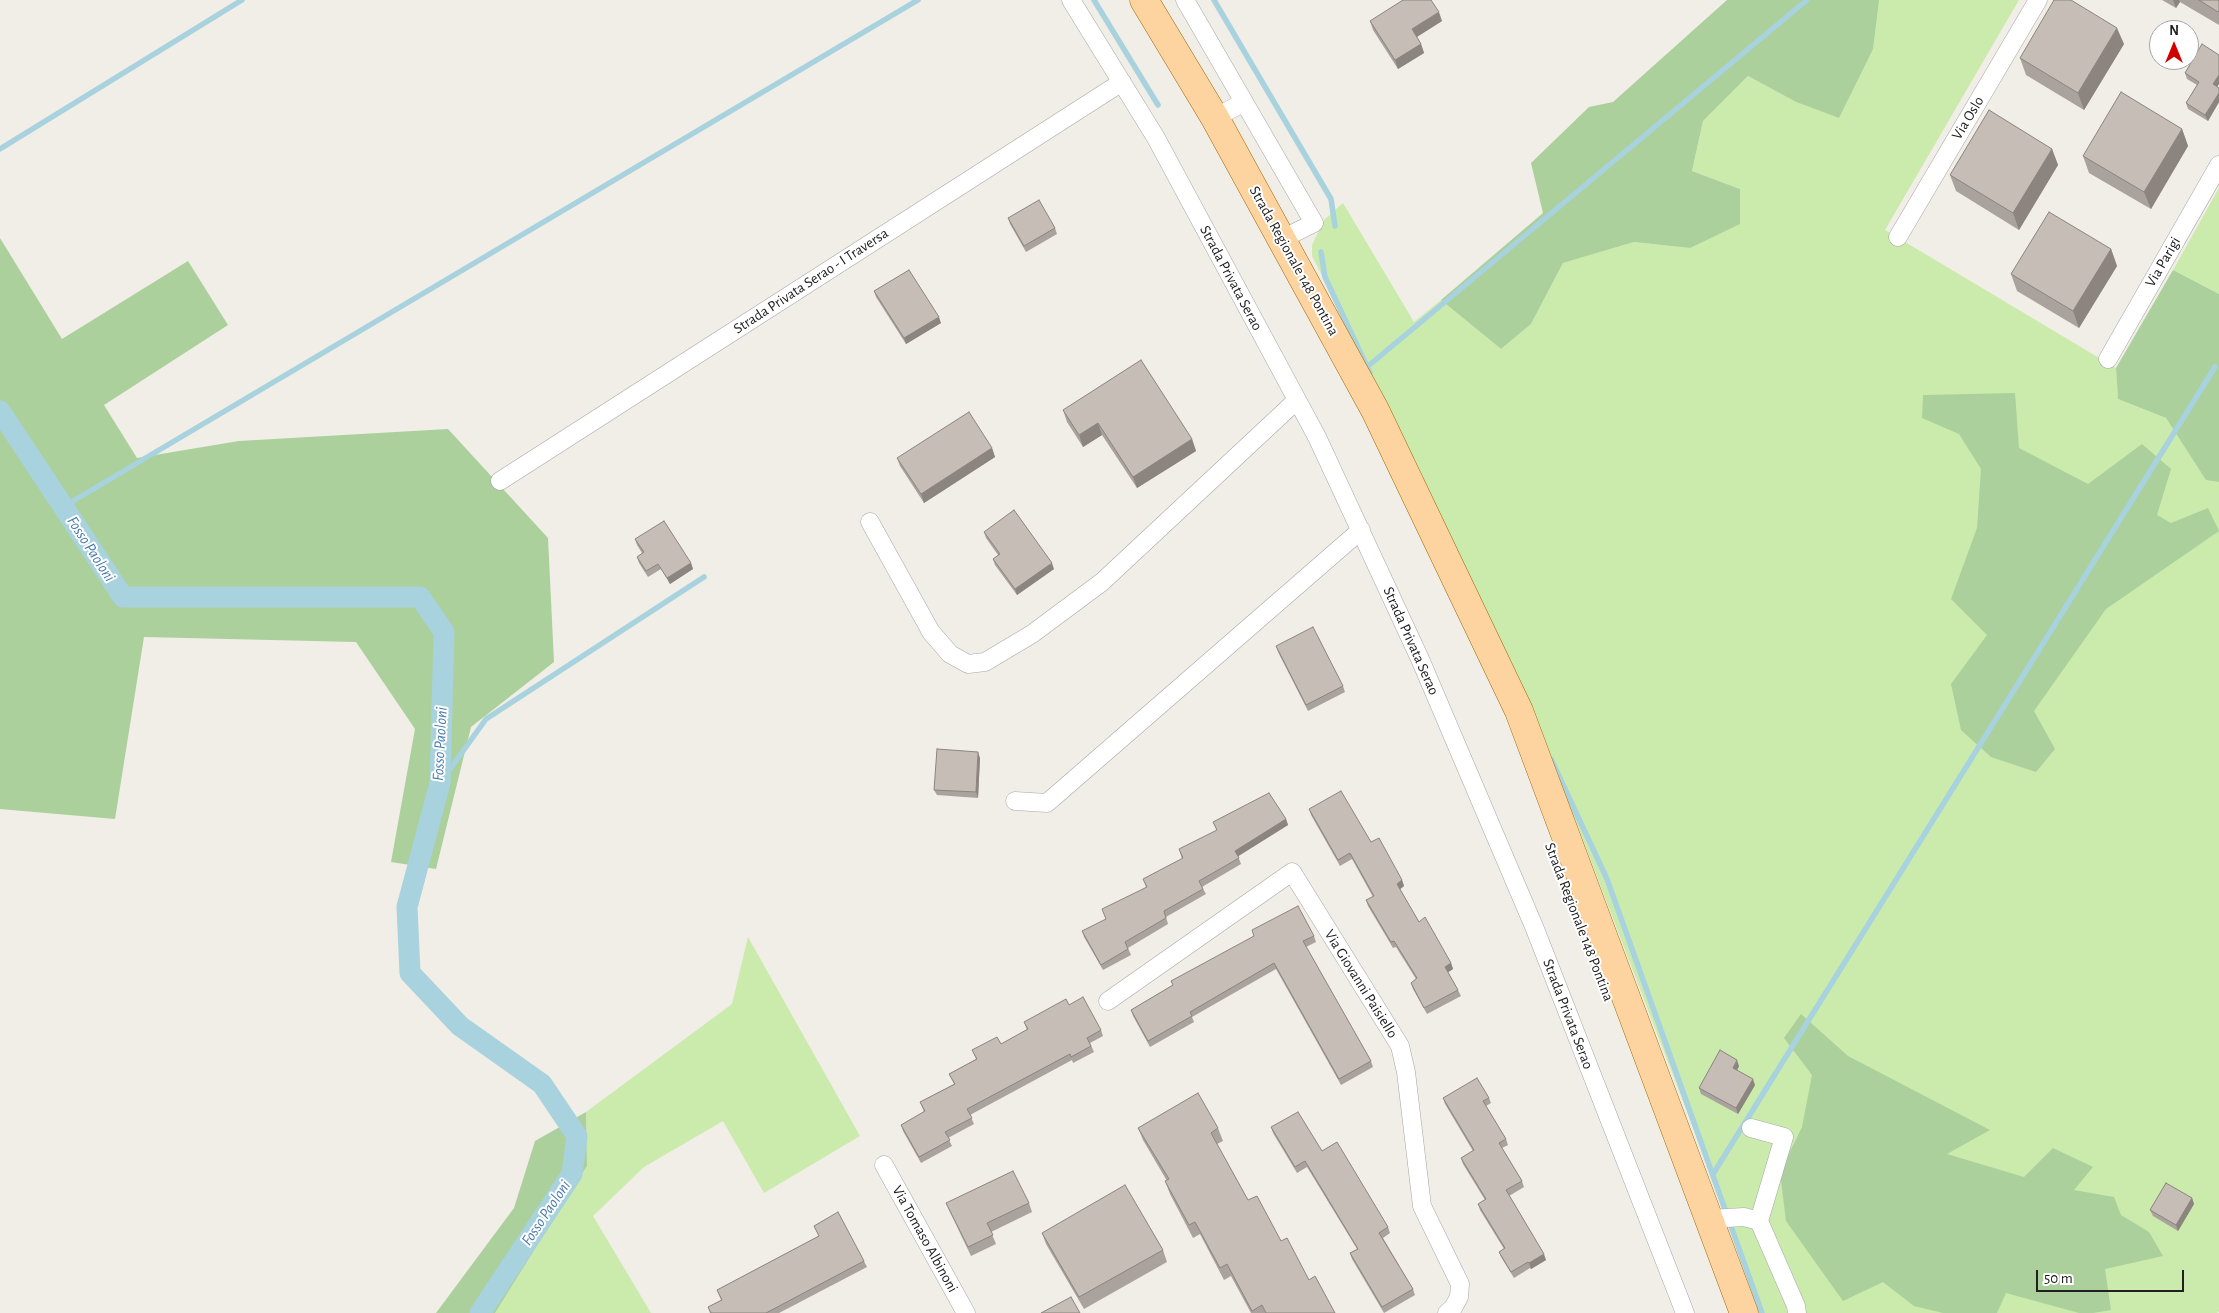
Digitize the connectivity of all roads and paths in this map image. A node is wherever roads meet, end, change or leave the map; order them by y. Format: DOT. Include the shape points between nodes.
graph roads {
  1 [pos="1071,0"];
  2 [pos="1144,0"];
  3 [pos="1185,0"];
  4 [pos="2038,0"];
  5 [pos="1122,82"];
  6 [pos="1244,102"];
  7 [pos="1214,118"];
  8 [pos="2219,165"];
  9 [pos="1898,237"];
  10 [pos="1282,239"];
  11 [pos="2108,358"];
  12 [pos="1297,400"];
  13 [pos="500,481"];
  14 [pos="870,522"];
  15 [pos="1360,530"];
  16 [pos="1432,530"];
  17 [pos="1015,801"];
  18 [pos="1108,1001"];
  19 [pos="1751,1128"];
  20 [pos="884,1165"];
  21 [pos="1709,1219"];
  22 [pos="1751,1219"];
  23 [pos="966,1313"];
  24 [pos="1447,1313"];
  25 [pos="1685,1313"];
  26 [pos="1728,1313"];
  27 [pos="1744,1313"];
  28 [pos="1797,1313"];
  1 -- 5 [label="street, Strada Privata Serao"];
  2 -- 7 [label="main road, Strada Regionale 148 Pontina"];
  3 -- 6 [label="street"];
  4 -- 9 [label="street, Via Oslo"];
  5 -- 12 [label="street, Strada Privata Serao" via="1156,138"];
  5 -- 13 [label="street, Strada Privata Serao - I Traversa"];
  6 -- 7 [label="street"];
  6 -- 10 [label="street" via="1314,223"];
  7 -- 10 [label="main road, Strada Regionale 148 Pontina"];
  8 -- 11 [label="street, Via Parigi"];
  10 -- 16 [label="main road, Strada Regionale 148 Pontina" via="1375,410"];
  12 -- 14 [label="street" via="1102,582 1032,634 985,662 968,664 950,654 931,632"];
  12 -- 15 [label="street, Strada Privata Serao"];
  15 -- 17 [label="street" via="1047,803"];
  15 -- 25 [label="street, Strada Privata Serao" via="1420,659 1535,929"];
  16 -- 21 [label="main road, Strada Regionale 148 Pontina" via="1519,711"];
  16 -- 26 [label="main road, Strada Regionale 148 Pontina"];
  18 -- 24 [label="street, Via Giovanni Paisiello" via="1292,872 1400,1046 1422,1206 1460,1284 1459,1297"];
  19 -- 22 [label="street" via="1784,1137"];
  20 -- 23 [label="street, Via Tomaso Albinoni"];
  21 -- 22 [label="street"];
  21 -- 27 [label="main road, Strada Regionale 148 Pontina"];
  22 -- 28 [label="street"];
}
